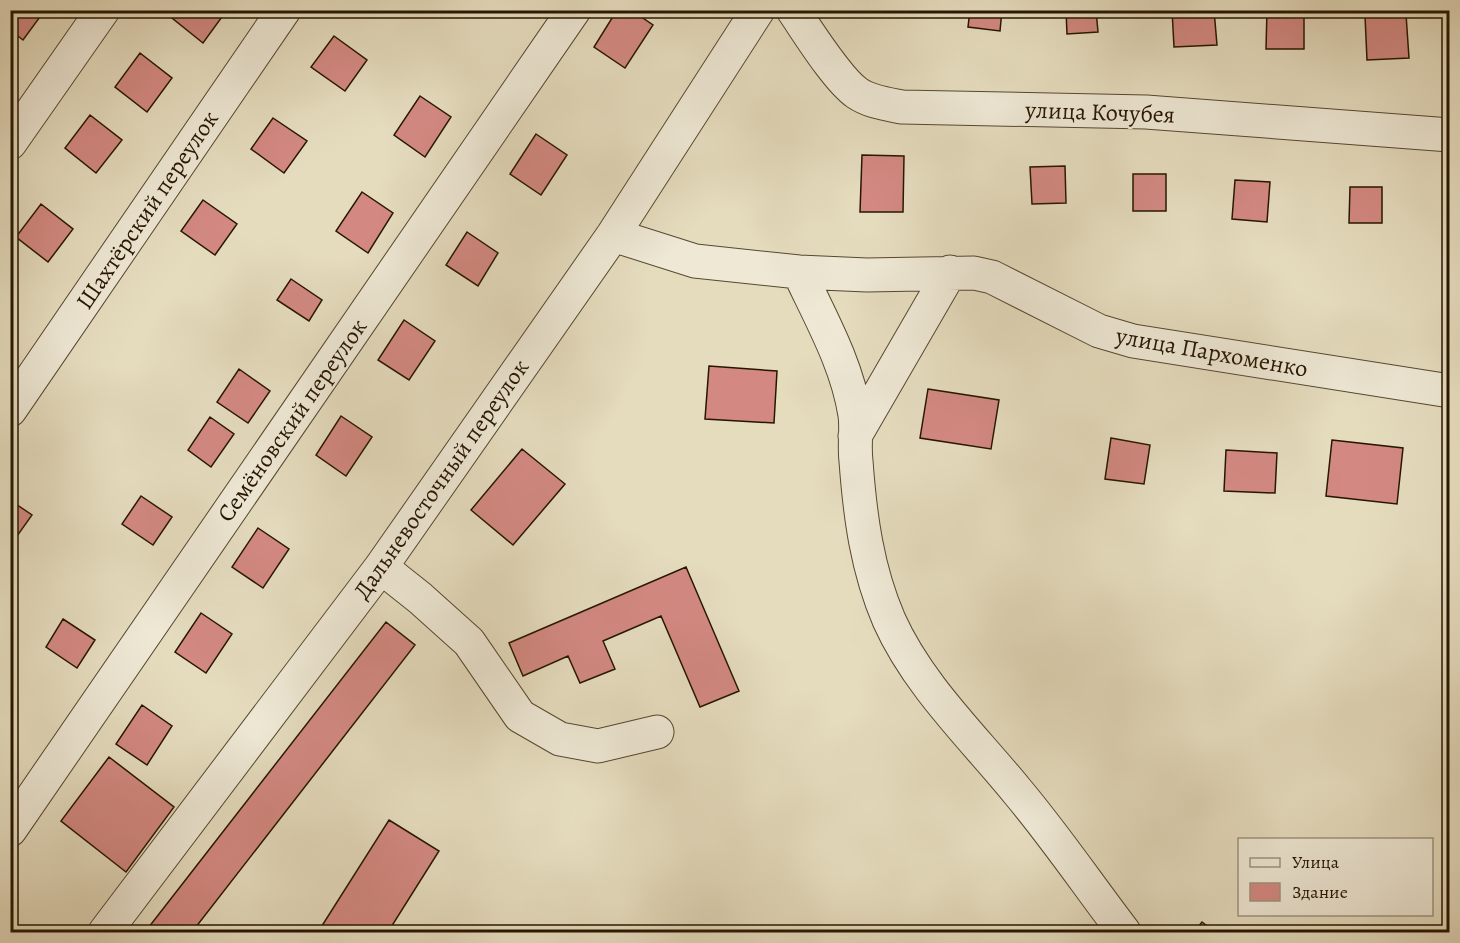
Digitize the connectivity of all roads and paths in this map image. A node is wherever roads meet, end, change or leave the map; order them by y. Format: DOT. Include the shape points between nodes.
graph roads {
  1 [pos="103,10"];
  2 [pos="284,10"];
  3 [pos="574,10"];
  4 [pos="758,10"];
  5 [pos="793,10"];
  6 [pos="1449,135"];
  7 [pos="10,143"];
  8 [pos="613,235"];
  9 [pos="799,272"];
  10 [pos="950,272"];
  11 [pos="1449,391"];
  12 [pos="10,410"];
  13 [pos="855,436"];
  14 [pos="381,567"];
  15 [pos="657,732"];
  16 [pos="10,830"];
  17 [pos="105,933"];
  18 [pos="1124,933"];
  1 -- 7 [label="street"];
  2 -- 12 [label="street, Шахтёрский переулок"];
  3 -- 16 [label="street, Семёновский переулок"];
  4 -- 8 [label="street, Дальневосточный переулок"];
  5 -- 6 [label="street, улица Кочубея" via="857,93 878,103 902,107 1146,112"];
  8 -- 9 [label="street, улица Пархоменко" via="695,261"];
  8 -- 14 [label="street, Дальневосточный переулок"];
  9 -- 10 [label="street, улица Пархоменко"];
  9 -- 13 [label="street" via="842,364 855,418"];
  10 -- 11 [label="street, улица Пархоменко" via="992,277 1099,331 1133,341"];
  10 -- 13 [label="street"];
  13 -- 18 [label="street" via="863,532 874,578 909,658 1020,794"];
  14 -- 15 [label="street" via="469,642 520,716 560,739 598,746"];
  14 -- 17 [label="street, Дальневосточный переулок"];
}
